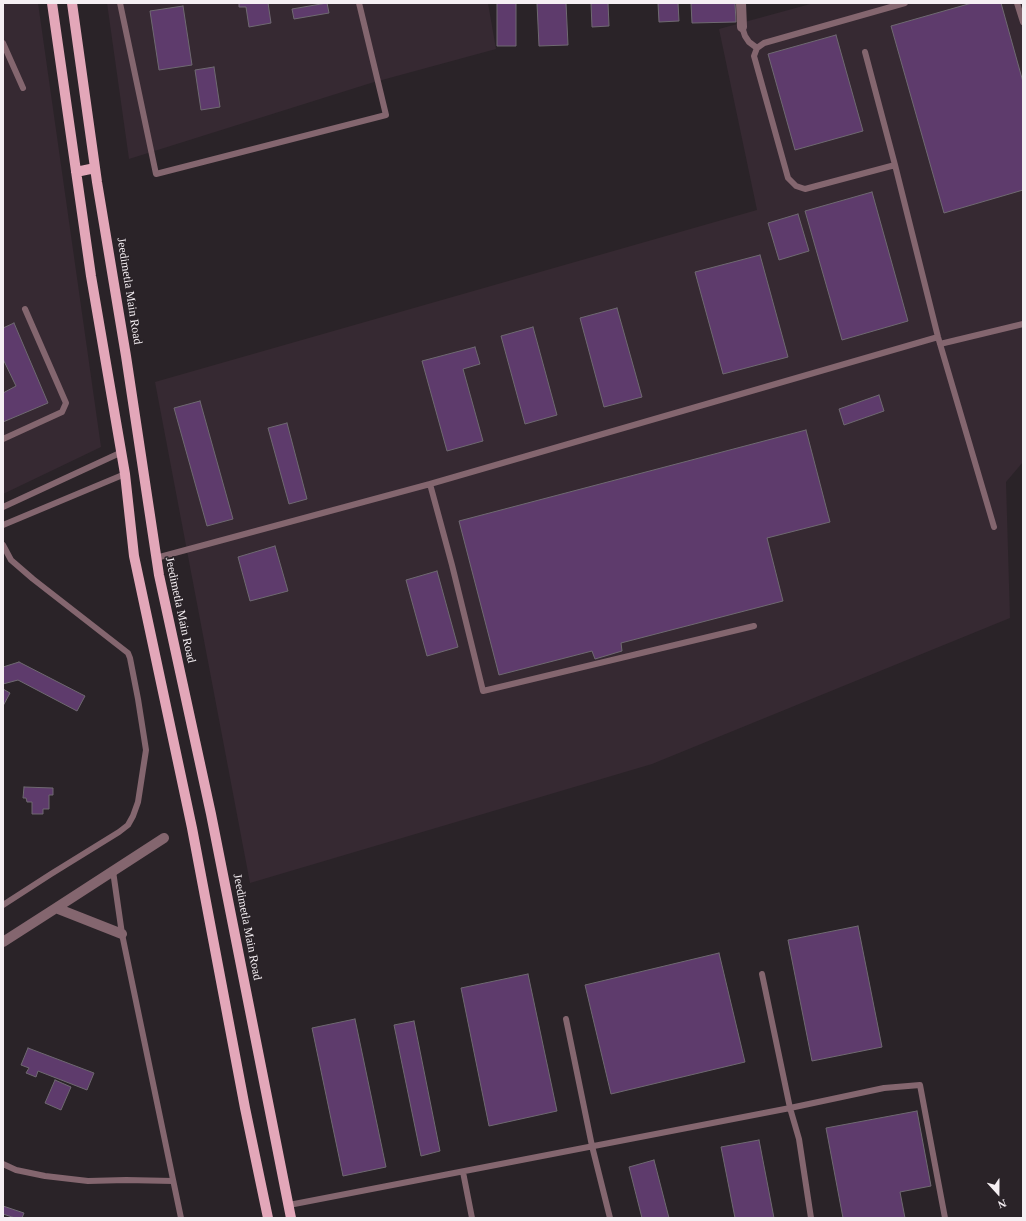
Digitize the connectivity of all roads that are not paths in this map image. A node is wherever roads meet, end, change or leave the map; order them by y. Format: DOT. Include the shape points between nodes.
graph roads {
  1 [pos="52,3"];
  2 [pos="72,3"];
  3 [pos="120,3"];
  4 [pos="359,3"];
  5 [pos="741,3"];
  6 [pos="905,3"];
  7 [pos="1017,3"];
  8 [pos="1023,22"];
  9 [pos="742,27"];
  10 [pos="3,42"];
  11 [pos="757,48"];
  12 [pos="865,52"];
  13 [pos="23,88"];
  14 [pos="895,165"];
  15 [pos="95,168"];
  16 [pos="76,172"];
  17 [pos="25,309"];
  18 [pos="1023,324"];
  19 [pos="938,336"];
  20 [pos="940,344"];
  21 [pos="3,439"];
  22 [pos="122,452"];
  23 [pos="125,474"];
  24 [pos="430,484"];
  25 [pos="3,507"];
  26 [pos="3,525"];
  27 [pos="994,527"];
  28 [pos="3,545"];
  29 [pos="156,558"];
  30 [pos="754,626"];
  31 [pos="164,838"];
  32 [pos="113,871"];
  33 [pos="3,905"];
  34 [pos="56,908"];
  35 [pos="122,934"];
  36 [pos="3,942"];
  37 [pos="762,974"];
  38 [pos="566,1019"];
  39 [pos="790,1108"];
  40 [pos="592,1146"];
  41 [pos="3,1164"];
  42 [pos="463,1172"];
  43 [pos="173,1181"];
  44 [pos="289,1205"];
  45 [pos="181,1218"];
  46 [pos="268,1218"];
  47 [pos="291,1218"];
  48 [pos="472,1218"];
  49 [pos="610,1218"];
  50 [pos="811,1218"];
  51 [pos="945,1218"];
  1 -- 16 [label="main road"];
  2 -- 15 [label="main road, Jeedimetla Main Road"];
  3 -- 4 [label="lane" via="156,174 386,115"];
  5 -- 9 [label="street"];
  6 -- 11 [label="lane" via="764,43"];
  7 -- 8 [label="lane"];
  9 -- 11 [label="lane" via="749,42"];
  10 -- 13 [label="lane"];
  11 -- 14 [label="lane" via="754,56 788,178 796,186 806,189"];
  12 -- 14 [label="lane"];
  14 -- 19 [label="lane"];
  15 -- 16 [label="main road"];
  15 -- 29 [label="main road, Jeedimetla Main Road"];
  16 -- 22 [label="main road" via="91,276"];
  17 -- 21 [label="lane" via="66,403 62,412"];
  18 -- 20 [label="lane"];
  19 -- 20 [label="lane"];
  19 -- 24 [label="lane"];
  20 -- 27 [label="lane"];
  22 -- 23 [label="main road"];
  22 -- 25 [label="lane"];
  23 -- 26 [label="lane"];
  23 -- 46 [label="main road" via="134,556 192,828"];
  24 -- 29 [label="lane"];
  24 -- 30 [label="lane" via="483,691"];
  28 -- 33 [label="lane" via="11,560 128,653 146,750 138,802 128,825"];
  29 -- 44 [label="main road, Jeedimetla Main Road" via="211,814"];
  31 -- 32 [label="street"];
  32 -- 34 [label="street"];
  32 -- 35 [label="lane"];
  34 -- 35 [label="street"];
  34 -- 36 [label="street"];
  35 -- 43 [label="lane"];
  37 -- 39 [label="lane"];
  38 -- 40 [label="lane"];
  39 -- 40 [label="lane"];
  39 -- 50 [label="lane" via="799,1139"];
  39 -- 51 [label="lane" via="884,1088 920,1085"];
  40 -- 42 [label="lane"];
  40 -- 49 [label="lane"];
  41 -- 43 [label="lane" via="16,1170 45,1176 88,1181"];
  42 -- 44 [label="lane"];
  42 -- 48 [label="lane"];
  43 -- 45 [label="lane"];
  44 -- 47 [label="main road, Jeedimetla Main Road"];
}
